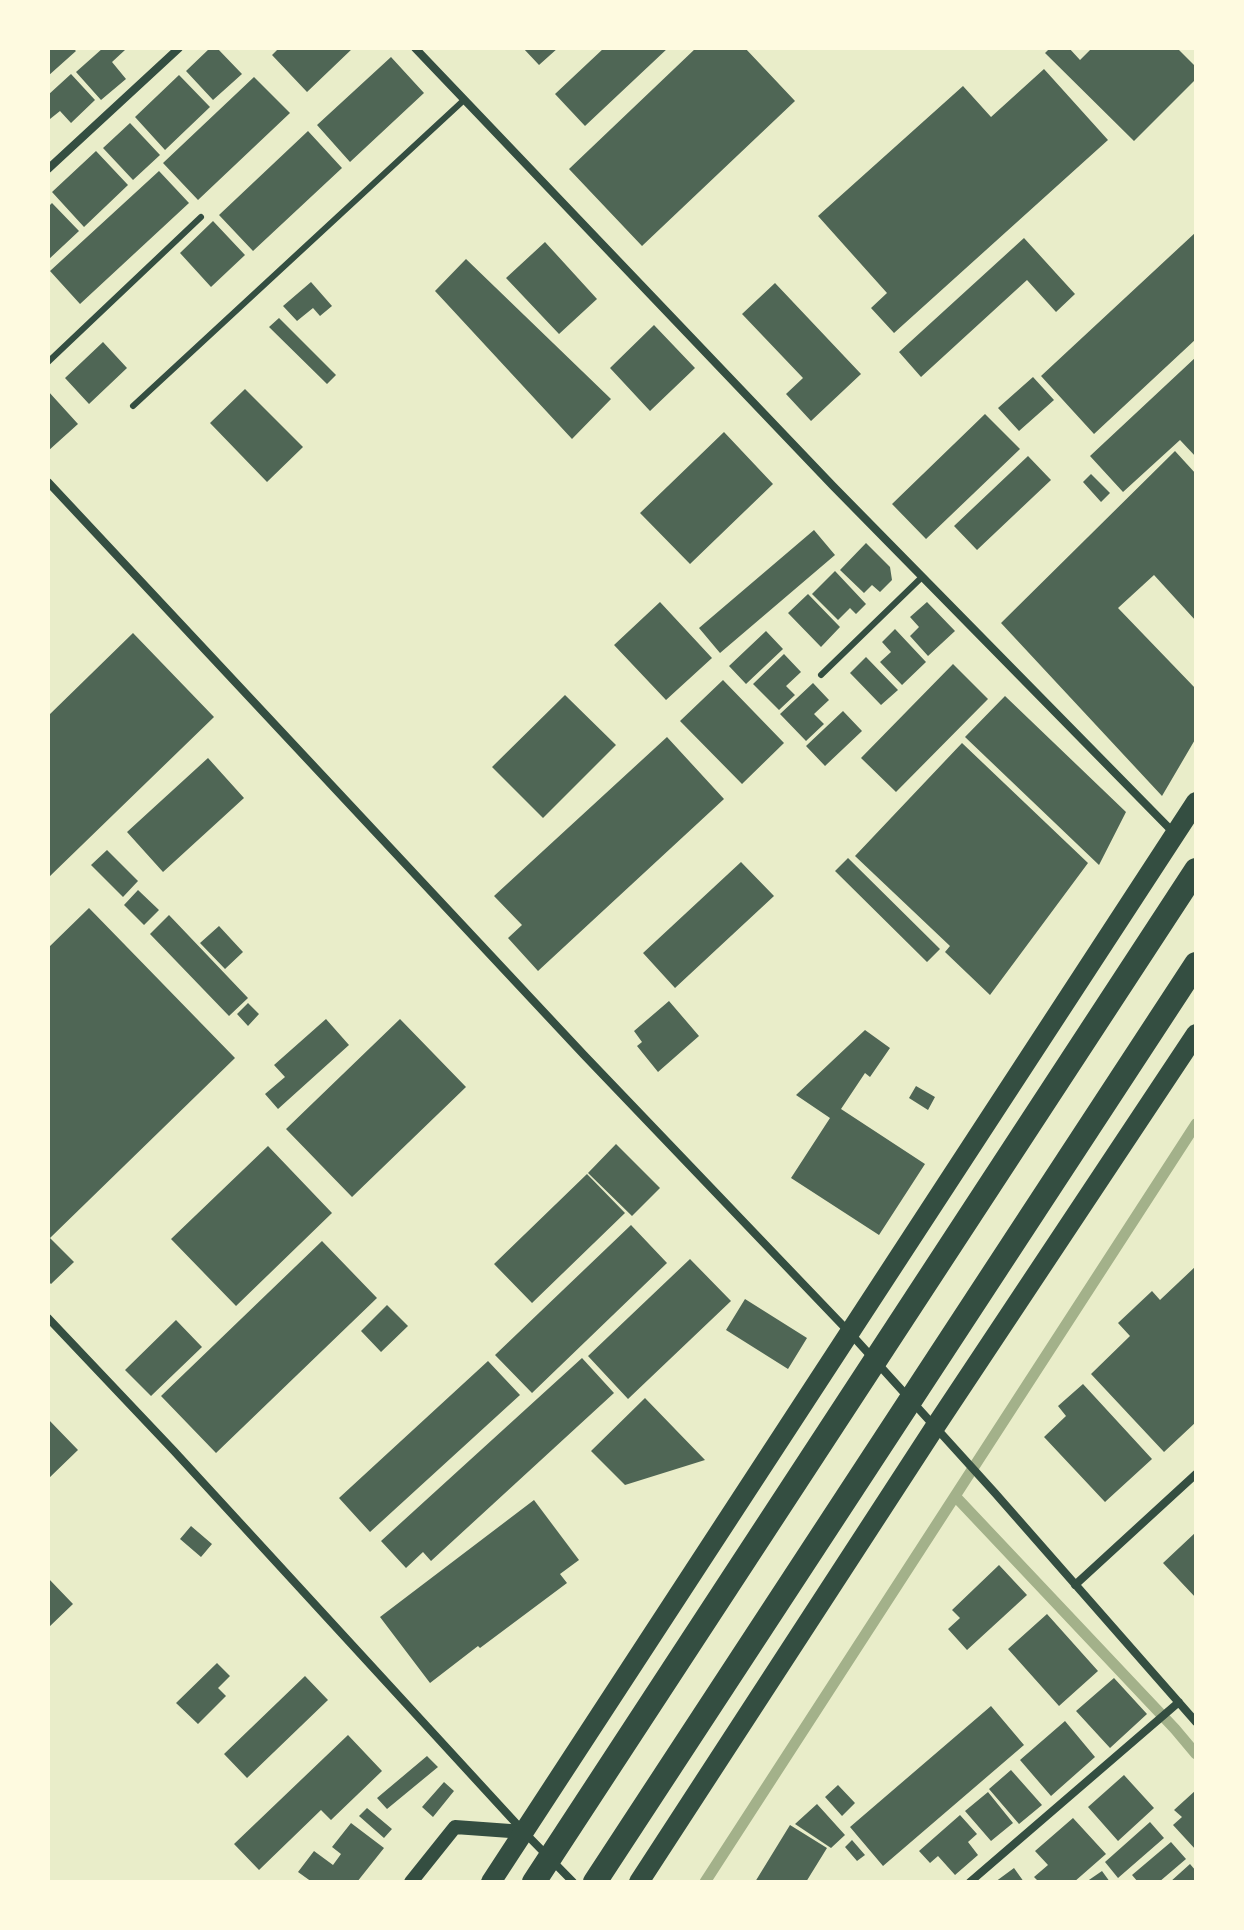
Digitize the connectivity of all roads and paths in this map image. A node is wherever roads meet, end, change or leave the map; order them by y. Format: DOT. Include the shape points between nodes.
graph roads {
  1 [pos="179,48"];
  2 [pos="415,48"];
  3 [pos="464,100"];
  4 [pos="48,169"];
  5 [pos="201,217"];
  6 [pos="48,362"];
  7 [pos="133,406"];
  8 [pos="48,482"];
  9 [pos="922,577"];
  10 [pos="821,675"];
  11 [pos="1196,802"];
  12 [pos="1175,834"];
  13 [pos="1196,870"];
  14 [pos="1196,964"];
  15 [pos="1196,1034"];
  16 [pos="48,1318"];
  17 [pos="850,1333"];
  18 [pos="935,1427"];
  19 [pos="1196,1474"];
  20 [pos="1075,1585"];
  21 [pos="1179,1702"];
  22 [pos="1196,1722"];
  23 [pos="524,1832"];
  24 [pos="411,1882"];
  25 [pos="491,1882"];
  26 [pos="534,1882"];
  27 [pos="573,1882"];
  28 [pos="595,1882"];
  29 [pos="639,1882"];
  30 [pos="970,1882"];
  1 -- 4 [label="street"];
  2 -- 3 [label="street"];
  3 -- 7 [label="lane"];
  3 -- 9 [label="street"];
  5 -- 6 [label="lane"];
  8 -- 17 [label="street"];
  9 -- 10 [label="lane"];
  9 -- 12 [label="street"];
  11 -- 12 [label="main road"];
  12 -- 17 [label="main road"];
  13 -- 26 [label="highway"];
  14 -- 28 [label="highway"];
  15 -- 18 [label="main road"];
  16 -- 23 [label="street"];
  17 -- 18 [label="street"];
  17 -- 23 [label="main road"];
  18 -- 20 [label="street"];
  18 -- 29 [label="main road"];
  19 -- 20 [label="street"];
  20 -- 21 [label="street"];
  21 -- 22 [label="street"];
  21 -- 30 [label="street"];
  23 -- 24 [label="street" via="455,1827"];
  23 -- 25 [label="main road"];
  23 -- 27 [label="street"];
}
